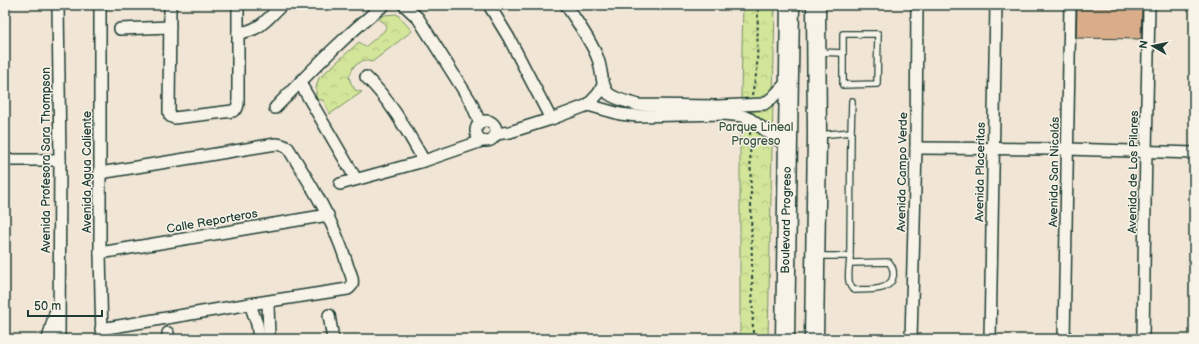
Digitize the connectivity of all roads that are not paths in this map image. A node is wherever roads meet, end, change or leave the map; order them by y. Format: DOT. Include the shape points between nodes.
graph roads {
  1 [pos="52,5"];
  2 [pos="58,5"];
  3 [pos="100,5"];
  4 [pos="170,5"];
  5 [pos="238,5"];
  6 [pos="282,5"];
  7 [pos="384,5"];
  8 [pos="404,5"];
  9 [pos="489,5"];
  10 [pos="566,5"];
  11 [pos="790,5"];
  12 [pos="816,5"];
  13 [pos="917,5"];
  14 [pos="996,5"];
  15 [pos="1070,5"];
  16 [pos="1149,5"];
  17 [pos="58,20"];
  18 [pos="170,27"];
  19 [pos="120,29"];
  20 [pos="238,33"];
  21 [pos="817,52"];
  22 [pos="843,52"];
  23 [pos="366,77"];
  24 [pos="788,81"];
  25 [pos="300,82"];
  26 [pos="603,85"];
  27 [pos="852,101"];
  28 [pos="638,104"];
  29 [pos="588,105"];
  30 [pos="275,108"];
  31 [pos="721,110"];
  32 [pos="747,111"];
  33 [pos="637,116"];
  34 [pos="551,119"];
  35 [pos="480,123"];
  36 [pos="851,132"];
  37 [pos="496,134"];
  38 [pos="817,136"];
  39 [pos="482,141"];
  40 [pos="788,147"];
  41 [pos="916,148"];
  42 [pos="1067,149"];
  43 [pos="993,150"];
  44 [pos="1146,151"];
  45 [pos="1194,153"];
  46 [pos="5,160"];
  47 [pos="60,160"];
  48 [pos="424,161"];
  49 [pos="100,174"];
  50 [pos="356,179"];
  51 [pos="340,184"];
  52 [pos="328,215"];
  53 [pos="100,253"];
  54 [pos="815,256"];
  55 [pos="850,256"];
  56 [pos="850,263"];
  57 [pos="58,301"];
  58 [pos="268,302"];
  59 [pos="250,304"];
  60 [pos="330,315"];
  61 [pos="270,323"];
  62 [pos="257,324"];
  63 [pos="102,334"];
  64 [pos="48,339"];
  65 [pos="59,339"];
  66 [pos="259,339"];
  67 [pos="270,339"];
  68 [pos="333,339"];
  69 [pos="785,339"];
  70 [pos="814,339"];
  71 [pos="911,339"];
  72 [pos="990,339"];
  73 [pos="1064,339"];
  74 [pos="1144,339"];
  1 -- 17 [label="street, Avenida Profesora Sara Thompson"];
  2 -- 17 [label="street, Avenida Profesora Sara Thompson"];
  3 -- 49 [label="street, Avenida Agua Caliente"];
  4 -- 18 [label="street"];
  5 -- 20 [label="street"];
  6 -- 20 [label="street" via="257,28"];
  7 -- 25 [label="street"];
  8 -- 35 [label="street" via="418,18 471,102"];
  9 -- 34 [label="street"];
  10 -- 26 [label="street" via="598,58"];
  11 -- 24 [label="main road, Boulevard Progreso"];
  12 -- 21 [label="main road"];
  13 -- 41 [label="street, Avenida Campo Verde"];
  14 -- 43 [label="street, Avenida Placeritas"];
  15 -- 42 [label="street, Avenida San Nicolás"];
  16 -- 44 [label="street, Avenida de Los Pilares"];
  17 -- 47 [label="street, Avenida Profesora Sara Thompson"];
  18 -- 19 [label="street"];
  18 -- 20 [label="street" via="169,112 174,118 233,111 237,108"];
  21 -- 22 [label="lane"];
  21 -- 38 [label="main road"];
  22 -- 22 [label="lane" via="843,85 877,84 878,34 843,34"];
  23 -- 48 [label="street" via="393,107"];
  24 -- 32 [label="street" via="764,104"];
  24 -- 40 [label="main road, Boulevard Progreso"];
  25 -- 30 [label="street"];
  25 -- 50 [label="street"];
  26 -- 28 [label="street" via="608,93 616,98"];
  26 -- 29 [label="street"];
  27 -- 36 [label="lane"];
  28 -- 31 [label="street"];
  28 -- 33 [label="street"];
  29 -- 33 [label="street"];
  29 -- 34 [label="street"];
  31 -- 32 [label="street"];
  31 -- 33 [label="street"];
  32 -- 40 [label="street"];
  34 -- 37 [label="street"];
  35 -- 37 [label="street" via="487,121 494,124"];
  35 -- 39 [label="street" via="476,132"];
  36 -- 38 [label="lane"];
  36 -- 55 [label="lane"];
  37 -- 39 [label="street" via="489,141"];
  38 -- 54 [label="main road"];
  39 -- 48 [label="street"];
  40 -- 69 [label="main road, Boulevard Progreso"];
  41 -- 43 [label="street"];
  41 -- 71 [label="street, Avenida Campo Verde"];
  42 -- 43 [label="street"];
  42 -- 44 [label="street"];
  42 -- 73 [label="street, Avenida San Nicolás"];
  43 -- 72 [label="street, Avenida Placeritas"];
  44 -- 45 [label="street"];
  44 -- 74 [label="street, Avenida de Los Pilares"];
  46 -- 47 [label="street"];
  47 -- 57 [label="street, Avenida Profesora Sara Thompson"];
  48 -- 50 [label="street"];
  49 -- 52 [label="street" via="282,145 288,148"];
  49 -- 53 [label="street, Avenida Agua Caliente"];
  50 -- 51 [label="street"];
  52 -- 53 [label="street, Calle Reporteros"];
  52 -- 58 [label="street" via="346,260 352,285 348,289"];
  53 -- 63 [label="street, Avenida Agua Caliente"];
  54 -- 55 [label="lane"];
  54 -- 70 [label="main road"];
  55 -- 56 [label="lane"];
  56 -- 56 [label="lane" via="889,262 893,267 894,276 890,285 882,288 854,290 849,282"];
  57 -- 64 [label="street, Avenida Profesora Sara Thompson"];
  57 -- 65 [label="street, Avenida Profesora Sara Thompson"];
  58 -- 59 [label="street"];
  58 -- 61 [label="street"];
  59 -- 62 [label="street"];
  59 -- 63 [label="street"];
  60 -- 68 [label="street"];
  61 -- 62 [label="street"];
  61 -- 67 [label="street"];
  62 -- 66 [label="street"];
}
